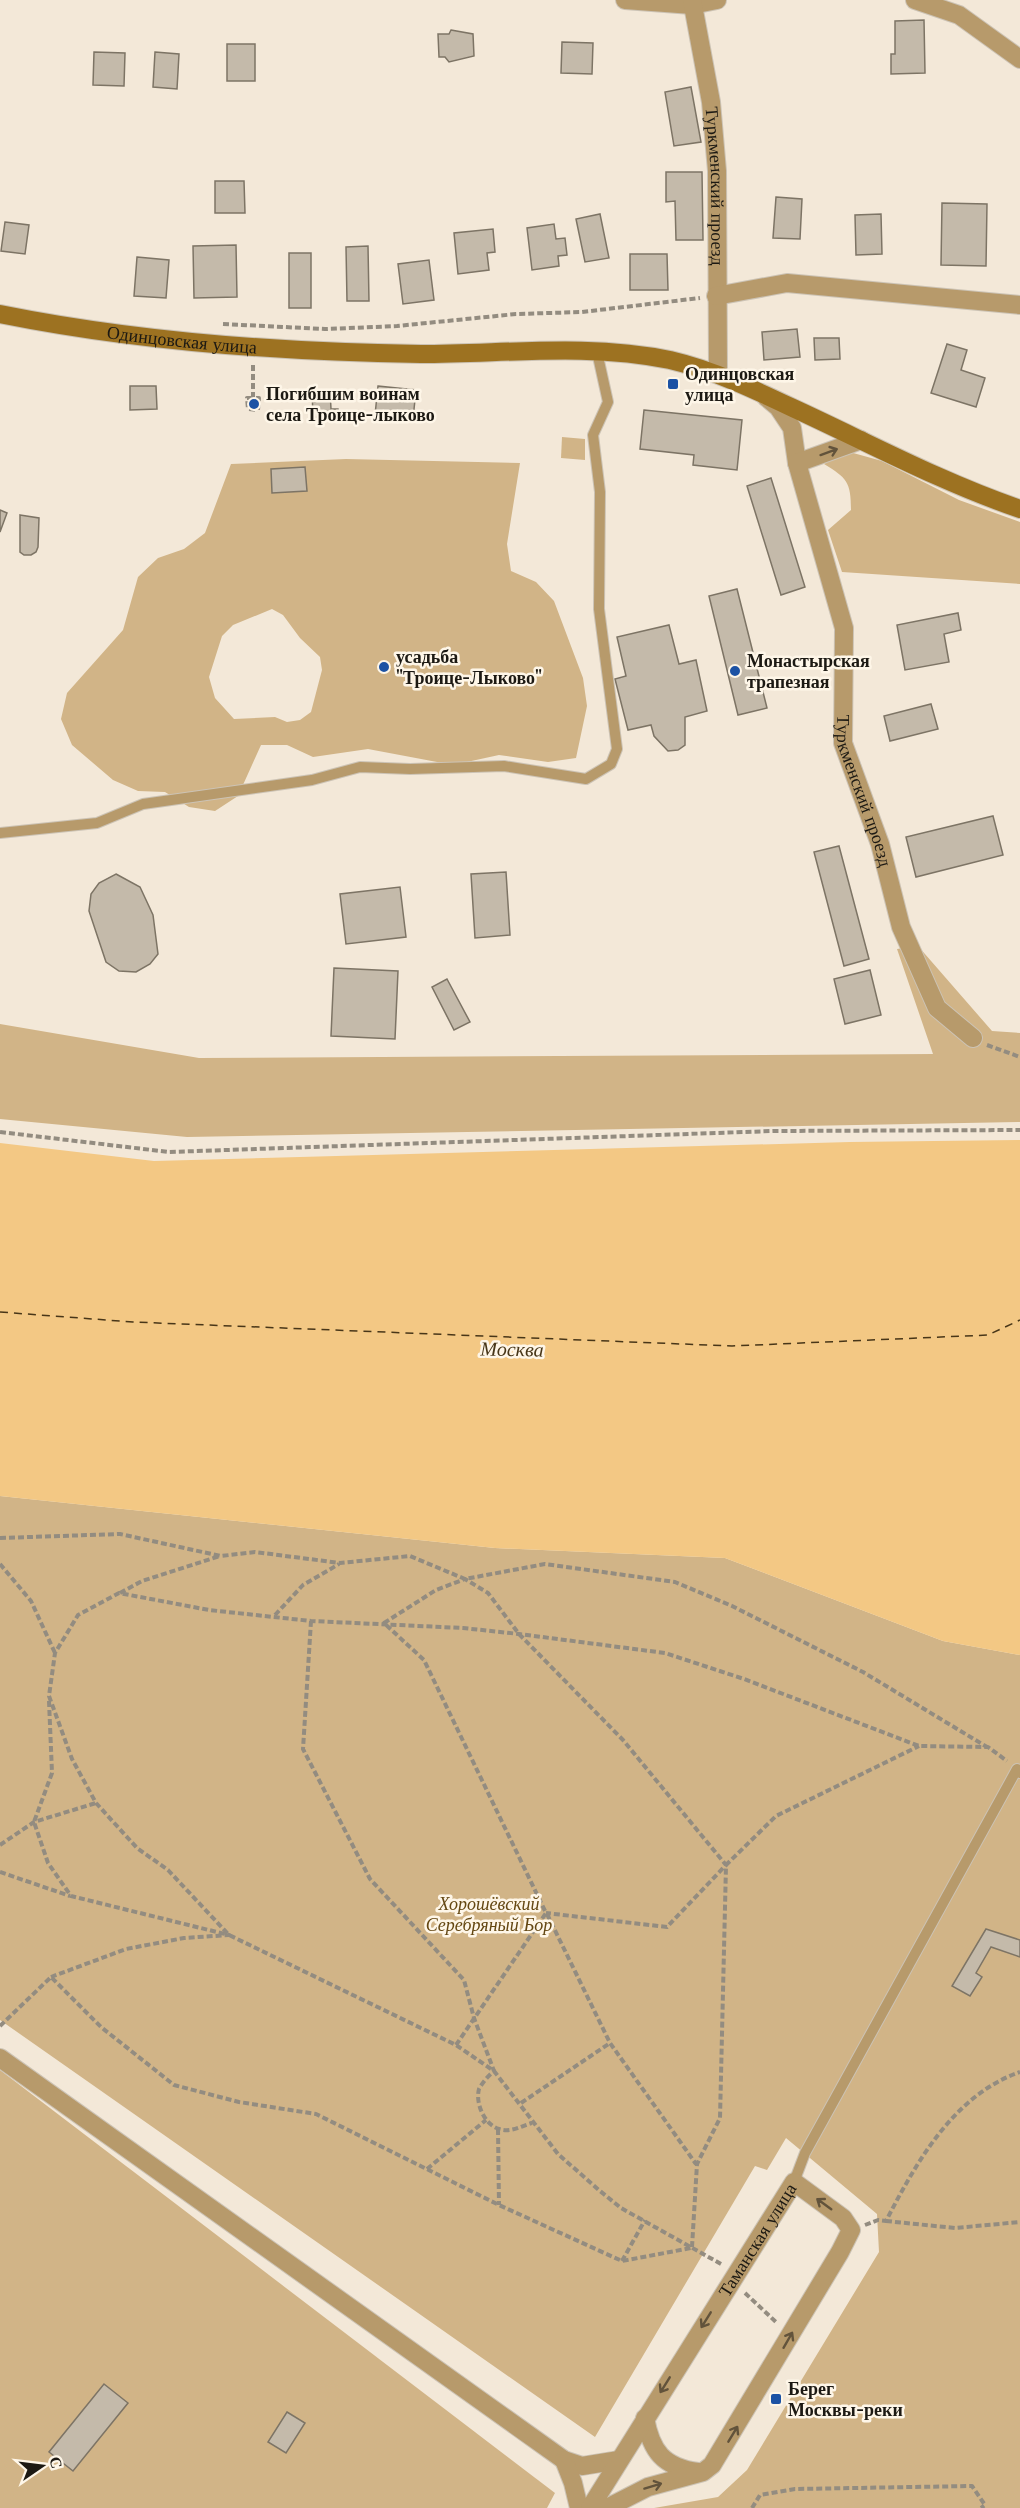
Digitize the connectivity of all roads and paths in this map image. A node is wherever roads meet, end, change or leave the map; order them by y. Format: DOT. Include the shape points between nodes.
graph roads {
  1 [pos="626,0"];
  2 [pos="717,0"];
  3 [pos="915,0"];
  4 [pos="692,3"];
  5 [pos="1020,59"];
  6 [pos="717,296"];
  7 [pos="1020,305"];
  8 [pos="0,314"];
  9 [pos="218,324"];
  10 [pos="597,352"];
  11 [pos="254,363"];
  12 [pos="718,374"];
  13 [pos="761,393"];
  14 [pos="253,398"];
  15 [pos="861,441"];
  16 [pos="797,463"];
  17 [pos="1020,509"];
  18 [pos="0,832"];
  19 [pos="973,1038"];
  20 [pos="1020,1057"];
  21 [pos="1020,1130"];
  22 [pos="0,1132"];
  23 [pos="0,1539"];
  24 [pos="221,1556"];
  25 [pos="340,1563"];
  26 [pos="0,1564"];
  27 [pos="465,1579"];
  28 [pos="119,1593"];
  29 [pos="275,1615"];
  30 [pos="311,1621"];
  31 [pos="384,1623"];
  32 [pos="519,1634"];
  33 [pos="55,1653"];
  34 [pos="49,1696"];
  35 [pos="919,1746"];
  36 [pos="988,1748"];
  37 [pos="1019,1771"];
  38 [pos="96,1803"];
  39 [pos="34,1822"];
  40 [pos="0,1845"];
  41 [pos="726,1865"];
  42 [pos="0,1872"];
  43 [pos="71,1896"];
  44 [pos="546,1913"];
  45 [pos="229,1935"];
  46 [pos="51,1977"];
  47 [pos="474,2018"];
  48 [pos="0,2026"];
  49 [pos="610,2043"];
  50 [pos="456,2045"];
  51 [pos="0,2058"];
  52 [pos="494,2071"];
  53 [pos="1020,2072"];
  54 [pos="520,2103"];
  55 [pos="486,2120"];
  56 [pos="532,2123"];
  57 [pos="498,2129"];
  58 [pos="697,2164"];
  59 [pos="427,2169"];
  60 [pos="794,2182"];
  61 [pos="499,2205"];
  62 [pos="645,2220"];
  63 [pos="878,2220"];
  64 [pos="886,2221"];
  65 [pos="1020,2222"];
  66 [pos="692,2247"];
  67 [pos="622,2261"];
  68 [pos="742,2290"];
  69 [pos="776,2322"];
  70 [pos="645,2418"];
  71 [pos="564,2460"];
  72 [pos="619,2460"];
  73 [pos="703,2472"];
  74 [pos="579,2508"];
  75 [pos="590,2508"];
  76 [pos="607,2508"];
  77 [pos="752,2508"];
  78 [pos="981,2508"];
  1 -- 4 [label="street"];
  2 -- 4 [label="street"];
  3 -- 5 [label="street" via="959,15"];
  4 -- 6 [label="street, Туркменский проезд" via="711,102 717,171"];
  6 -- 7 [label="street" via="787,283"];
  6 -- 9 [label="path" via="582,312 387,326 325,329"];
  6 -- 12 [label="street, Туркменский проезд"];
  8 -- 10 [label="street, Одинцовская улица" via="132,337 314,351"];
  10 -- 12 [label="street, Одинцовская улица" via="671,361"];
  10 -- 18 [label="lane" via="608,402 593,435 600,492 598,609 617,749 611,764 586,779 504,766 360,767 312,780 143,804 97,824"];
  11 -- 14 [label="path"];
  12 -- 13 [label="street, Одинцовская улица"];
  13 -- 15 [label="street, Одинцовская улица"];
  13 -- 16 [label="street, Туркменский проезд" via="778,407 792,428"];
  16 -- 15 [label="street, one-way"];
  15 -- 17 [label="street, Одинцовская улица" via="959,488"];
  16 -- 19 [label="street, Туркменский проезд" via="844,628 843,744 880,844 901,927 937,1008"];
  19 -- 20 [label="path"];
  21 -- 22 [label="path" via="761,1131 170,1152"];
  23 -- 24 [label="path" via="120,1534"];
  24 -- 25 [label="path" via="255,1552"];
  24 -- 28 [label="path" via="142,1581"];
  25 -- 27 [label="path" via="410,1556"];
  25 -- 29 [label="path" via="303,1585"];
  26 -- 33 [label="path" via="31,1601"];
  27 -- 31 [label="path" via="436,1590"];
  27 -- 32 [label="path" via="488,1593"];
  27 -- 36 [label="path" via="545,1564 675,1582 863,1672"];
  28 -- 29 [label="path" via="209,1610"];
  28 -- 33 [label="path" via="78,1615"];
  29 -- 30 [label="path"];
  30 -- 31 [label="path"];
  30 -- 47 [label="path" via="303,1749 370,1879 464,1980"];
  31 -- 32 [label="path"];
  31 -- 44 [label="path" via="424,1660"];
  32 -- 35 [label="path" via="665,1653 744,1678"];
  32 -- 41 [label="path" via="623,1740"];
  33 -- 34 [label="path"];
  34 -- 38 [label="path" via="72,1759"];
  34 -- 39 [label="path" via="52,1773"];
  35 -- 36 [label="path"];
  35 -- 41 [label="path" via="776,1816"];
  36 -- 37 [label="path"];
  37 -- 60 [label="lane" via="809,2146"];
  38 -- 39 [label="path"];
  38 -- 45 [label="path" via="137,1848 168,1870"];
  39 -- 40 [label="path"];
  39 -- 43 [label="path" via="48,1863"];
  41 -- 44 [label="path" via="667,1927"];
  41 -- 58 [label="path" via="720,2118"];
  42 -- 43 [label="path"];
  43 -- 45 [label="path"];
  44 -- 47 [label="path"];
  44 -- 49 [label="path"];
  45 -- 46 [label="path" via="184,1938 126,1949"];
  45 -- 50 [label="path"];
  46 -- 48 [label="path"];
  46 -- 59 [label="path" via="101,2027 174,2085 239,2102 316,2114"];
  47 -- 50 [label="path"];
  47 -- 52 [label="path"];
  49 -- 54 [label="path"];
  49 -- 58 [label="path"];
  50 -- 52 [label="path"];
  51 -- 71 [label="street"];
  52 -- 54 [label="path"];
  52 -- 55 [label="path" via="479,2089 478,2105"];
  53 -- 64 [label="path" via="1002,2078 963,2105 915,2164"];
  54 -- 56 [label="path"];
  55 -- 57 [label="path"];
  55 -- 59 [label="path"];
  56 -- 57 [label="path" via="512,2130"];
  56 -- 62 [label="path" via="558,2154 600,2191"];
  57 -- 61 [label="path"];
  58 -- 66 [label="path"];
  59 -- 61 [label="path"];
  60 -- 70 [label="street, Таманская улица, one-way"];
  73 -- 60 [label="street, Таманская улица, one-way" via="720,2456 851,2230 843,2218"];
  61 -- 67 [label="path"];
  62 -- 66 [label="path"];
  62 -- 67 [label="path"];
  63 -- 64 [label="path"];
  64 -- 65 [label="path" via="955,2228"];
  66 -- 67 [label="path"];
  68 -- 69 [label="path"];
  70 -- 72 [label="street, Таманская улица"];
  70 -- 73 [label="street" via="648,2435 671,2466"];
  71 -- 72 [label="street" via="582,2466"];
  71 -- 74 [label="street"];
  72 -- 75 [label="street, Таманская улица"];
  76 -- 73 [label="street, one-way" via="648,2487"];
  77 -- 78 [label="path" via="760,2495 795,2489 972,2486 985,2505"];
}
